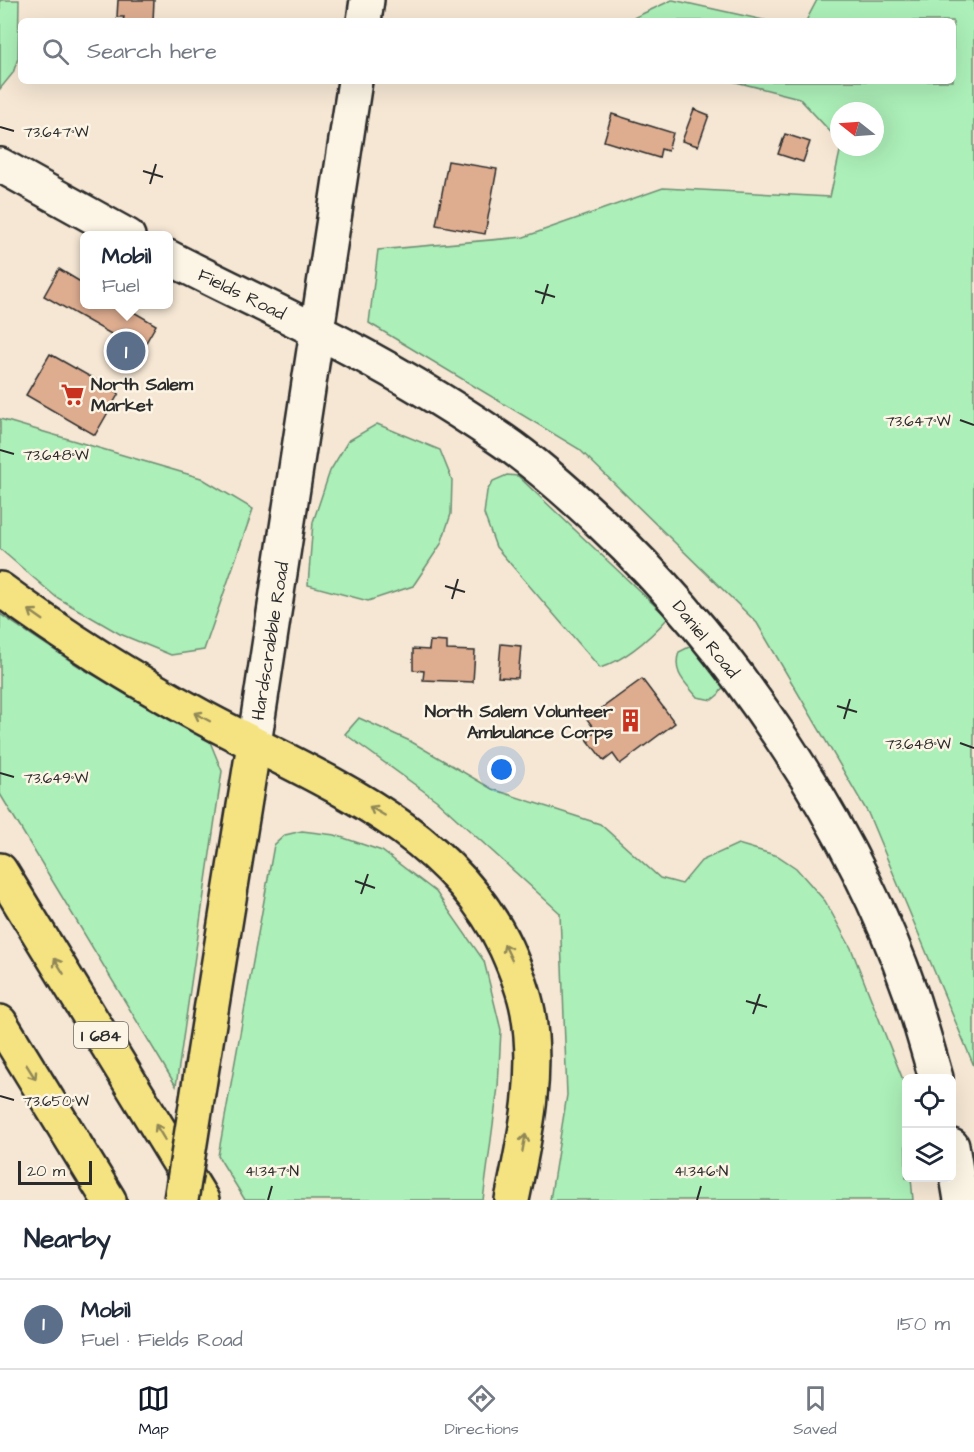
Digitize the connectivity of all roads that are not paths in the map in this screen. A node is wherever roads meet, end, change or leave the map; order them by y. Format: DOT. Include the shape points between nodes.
graph roads {
  1 [pos="367,0"];
  2 [pos="364,18"];
  3 [pos="355,84"];
  4 [pos="0,165"];
  5 [pos="119,231"];
  6 [pos="173,259"];
  7 [pos="317,331"];
  8 [pos="0,589"];
  9 [pos="254,744"];
  10 [pos="0,870"];
  11 [pos="0,1022"];
  12 [pos="935,1074"];
  13 [pos="956,1173"];
  14 [pos="109,1200"];
  15 [pos="181,1200"];
  16 [pos="202,1200"];
  17 [pos="512,1200"];
  18 [pos="961,1200"];
  1 -- 2 [label="street"];
  3 -- 7 [label="street, Hardscrabble Road"];
  4 -- 5 [label="street"];
  6 -- 7 [label="street, Fields Road"];
  7 -- 9 [label="street, Hardscrabble Road"];
  7 -- 12 [label="street, Daniel Road" via="504,441 572,496 635,555 696,622 794,759 845,844 911,994"];
  9 -- 8 [label="main road, one-way" via="88,651"];
  9 -- 15 [label="main road, Hardscrabble Road, bridge"];
  17 -- 9 [label="main road, one-way" via="531,1092 532,1051 528,1010 515,968 497,931 477,899 420,840 385,816"];
  16 -- 10 [label="main road, I 684, one-way"];
  11 -- 14 [label="main road, one-way"];
  13 -- 18 [label="street"];
}
